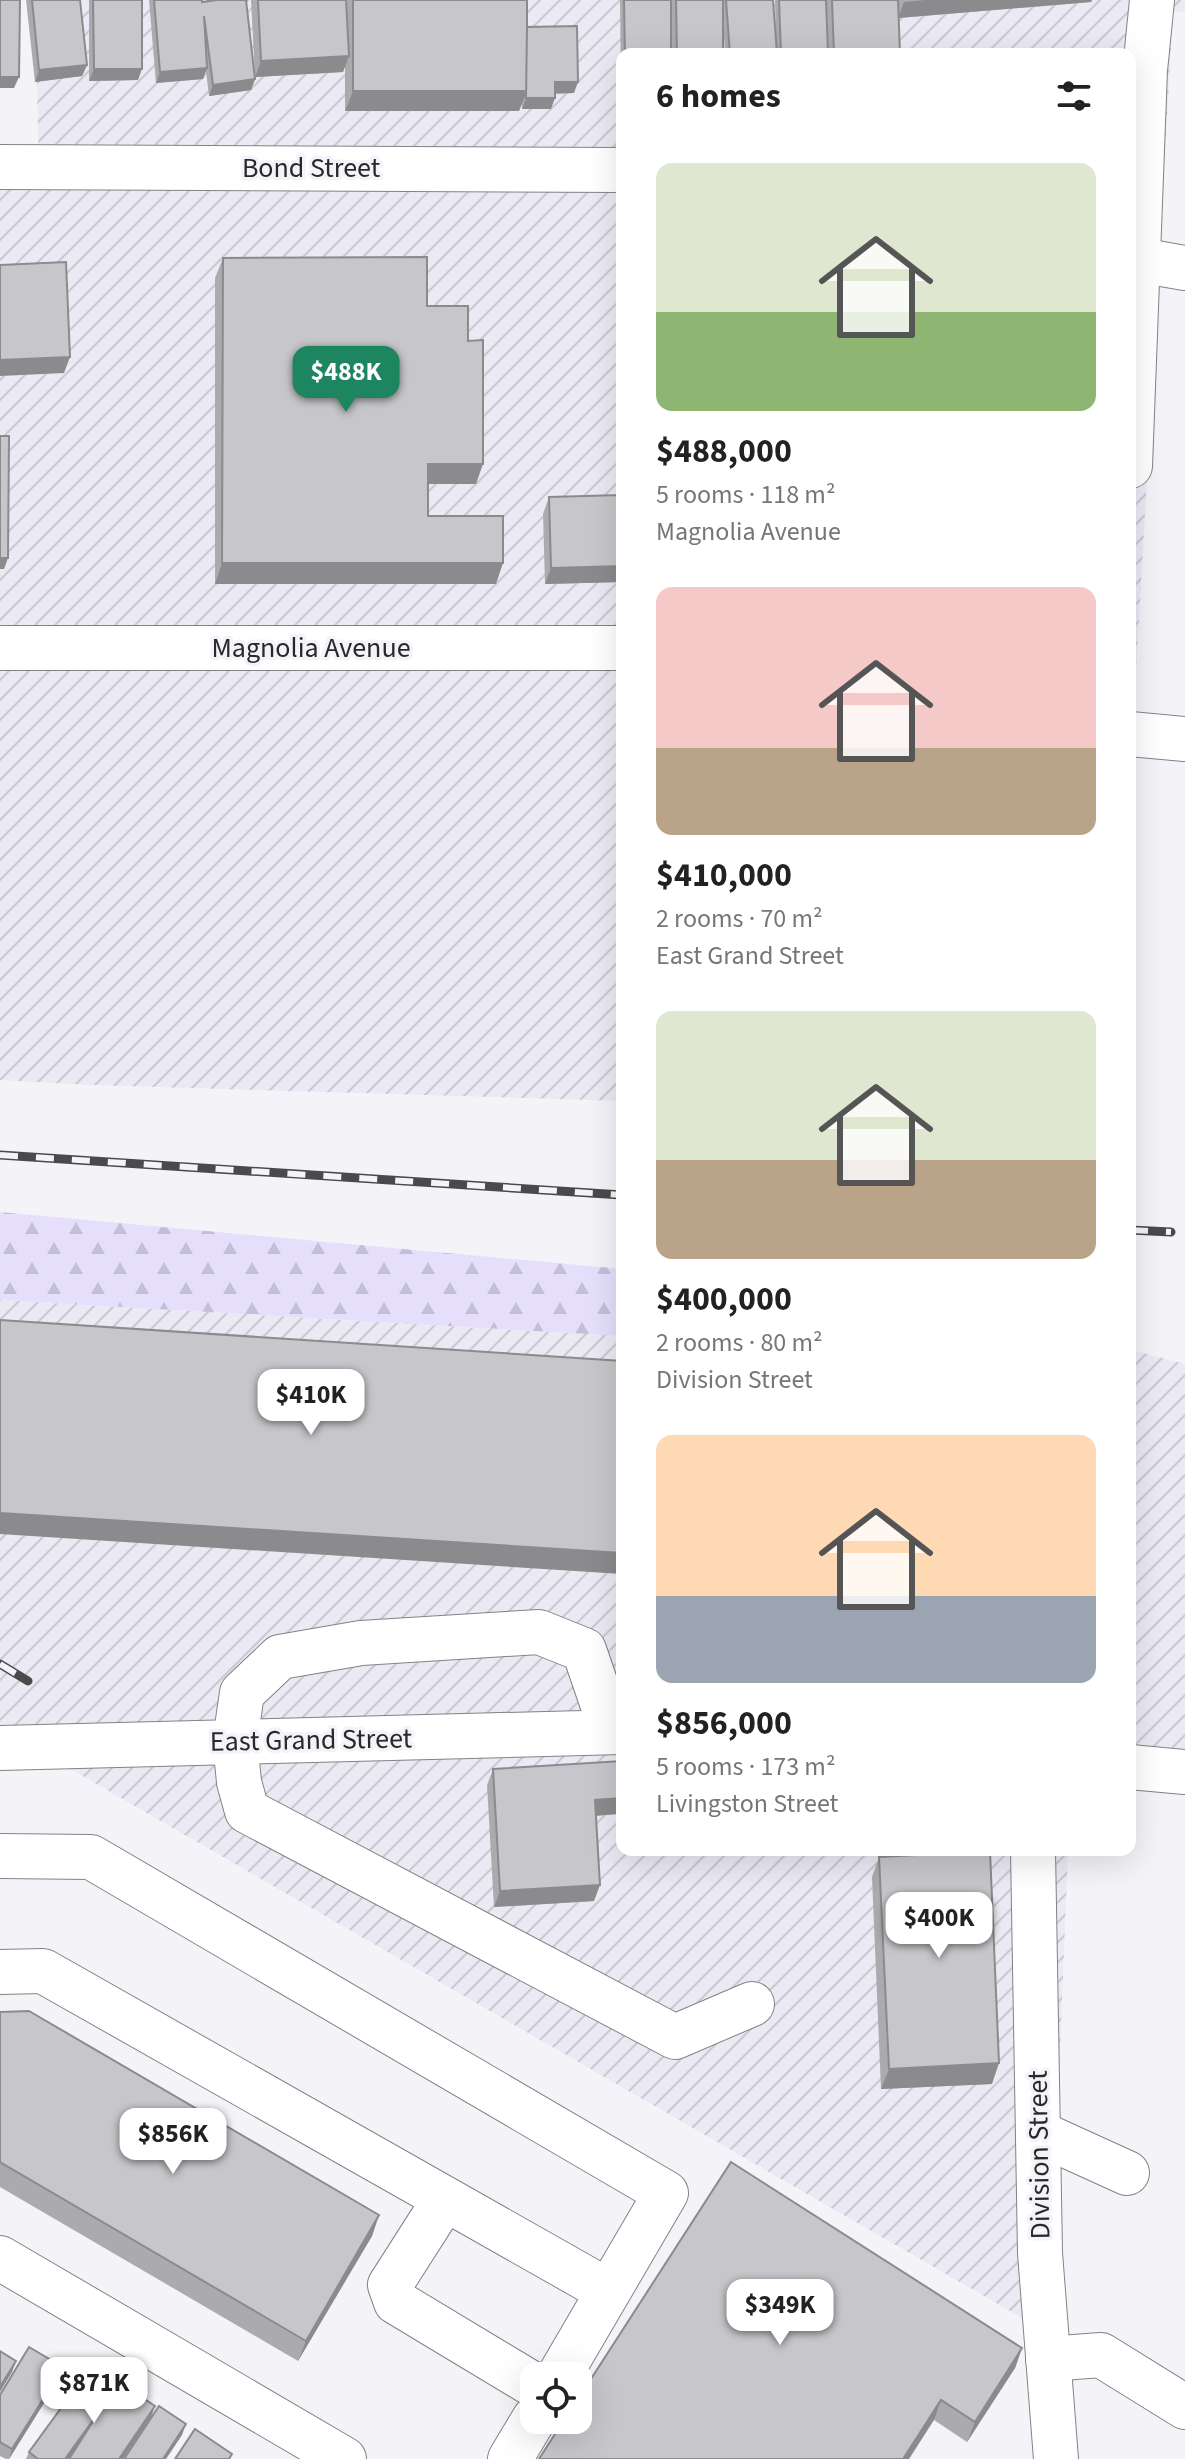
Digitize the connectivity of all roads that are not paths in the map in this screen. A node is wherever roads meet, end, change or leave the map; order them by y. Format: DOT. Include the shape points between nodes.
graph roads {
  1 [pos="1163,14"];
  2 [pos="1138,70"];
  3 [pos="0,167"];
  4 [pos="616,170"];
  5 [pos="1136,173"];
  6 [pos="1139,260"];
  7 [pos="1185,268"];
  8 [pos="1136,329"];
  9 [pos="0,648"];
  10 [pos="616,648"];
  11 [pos="1136,735"];
  12 [pos="1185,739"];
  13 [pos="616,1730"];
  14 [pos="616,1732"];
  15 [pos="5,1739"];
  16 [pos="235,1741"];
  17 [pos="1136,1768"];
  18 [pos="1185,1772"];
  19 [pos="0,1856"];
  20 [pos="1033,1856"];
  21 [pos="0,1972"];
  22 [pos="752,2004"];
  23 [pos="1039,2133"];
  24 [pos="1127,2173"];
  25 [pos="445,2199"];
  26 [pos="0,2258"];
  27 [pos="608,2291"];
  28 [pos="1048,2359"];
  29 [pos="567,2362"];
  30 [pos="520,2377"];
  31 [pos="1185,2407"];
  32 [pos="525,2434"];
  33 [pos="344,2459"];
  34 [pos="510,2459"];
  35 [pos="1056,2459"];
  1 -- 2 [label="street"];
  2 -- 5 [label="street"];
  3 -- 4 [label="street, Bond Street"];
  5 -- 6 [label="street"];
  6 -- 7 [label="street"];
  6 -- 8 [label="street"];
  9 -- 10 [label="street, Magnolia Avenue"];
  11 -- 12 [label="street"];
  13 -- 16 [label="street" via="584,1650 539,1632 361,1643 280,1657 242,1693"];
  14 -- 16 [label="street, East Grand Street"];
  15 -- 16 [label="street, East Grand Street"];
  16 -- 22 [label="street" via="247,1811 675,2037"];
  17 -- 18 [label="street"];
  19 -- 27 [label="street" via="91,1857 666,2193"];
  20 -- 23 [label="street, Division Street"];
  21 -- 25 [label="street" via="43,1971"];
  23 -- 24 [label="street"];
  23 -- 28 [label="street, Division Street"];
  25 -- 27 [label="street"];
  25 -- 30 [label="street" via="390,2285 396,2302"];
  26 -- 33 [label="street"];
  27 -- 29 [label="street"];
  28 -- 31 [label="street" via="1101,2355"];
  28 -- 35 [label="street, Division Street"];
  32 -- 34 [label="street"];
}
